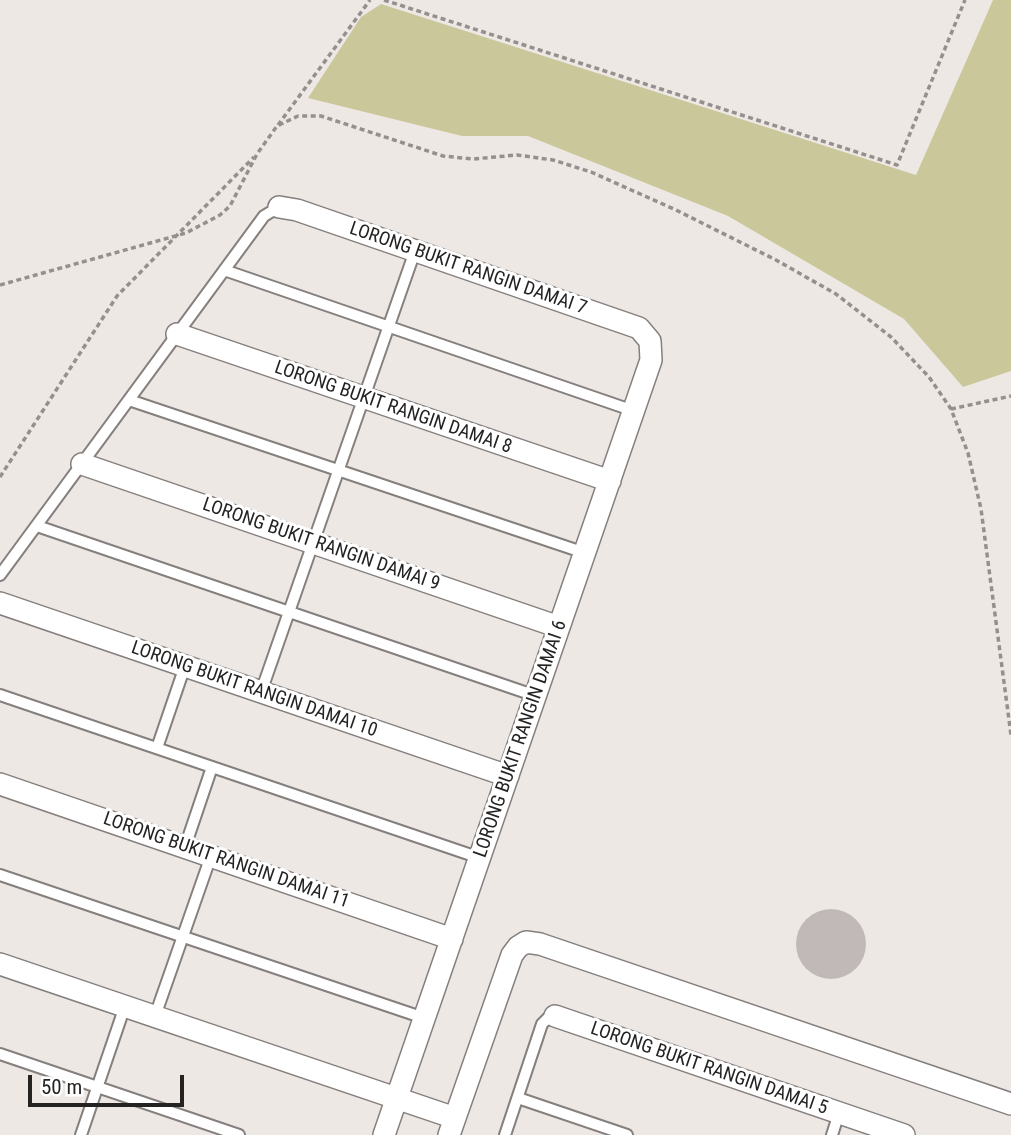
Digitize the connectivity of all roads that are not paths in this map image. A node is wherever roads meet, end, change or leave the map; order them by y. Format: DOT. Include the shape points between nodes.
graph roads {
  1 [pos="279,207"];
  2 [pos="415,251"];
  3 [pos="224,270"];
  4 [pos="389,327"];
  5 [pos="177,334"];
  6 [pos="650,341"];
  7 [pos="364,398"];
  8 [pos="129,400"];
  9 [pos="634,411"];
  10 [pos="82,464"];
  11 [pos="339,470"];
  12 [pos="610,481"];
  13 [pos="37,526"];
  14 [pos="313,543"];
  15 [pos="585,553"];
  16 [pos="0,575"];
  17 [pos="0,603"];
  18 [pos="289,612"];
  19 [pos="559,627"];
  20 [pos="185,666"];
  21 [pos="261,692"];
  22 [pos="0,695"];
  23 [pos="536,696"];
  24 [pos="157,748"];
  25 [pos="212,767"];
  26 [pos="508,776"];
  27 [pos="0,784"];
  28 [pos="185,847"];
  29 [pos="211,856"];
  30 [pos="480,858"];
  31 [pos="0,874"];
  32 [pos="183,937"];
  33 [pos="452,939"];
  34 [pos="0,964"];
  35 [pos="125,1006"];
  36 [pos="155,1016"];
  37 [pos="555,1016"];
  38 [pos="424,1018"];
  39 [pos="0,1054"];
  40 [pos="97,1087"];
  41 [pos="397,1098"];
  42 [pos="518,1098"];
  43 [pos="1011,1104"];
  44 [pos="839,1113"];
  45 [pos="452,1127"];
  46 [pos="80,1135"];
  47 [pos="239,1135"];
  48 [pos="384,1135"];
  49 [pos="505,1135"];
  50 [pos="627,1135"];
  51 [pos="832,1135"];
  52 [pos="904,1135"];
  1 -- 2 [label="street, LORONG BUKIT RANGIN DAMAI 7"];
  1 -- 3 [label="lane" via="264,216"];
  2 -- 4 [label="lane"];
  2 -- 6 [label="street, LORONG BUKIT RANGIN DAMAI 7" via="639,328"];
  3 -- 4 [label="lane"];
  3 -- 5 [label="lane"];
  4 -- 7 [label="lane"];
  4 -- 9 [label="lane"];
  5 -- 7 [label="street, LORONG BUKIT RANGIN DAMAI 8"];
  5 -- 8 [label="lane"];
  6 -- 9 [label="street, LORONG BUKIT RANGIN DAMAI 6" via="651,360"];
  7 -- 11 [label="lane"];
  7 -- 12 [label="street, LORONG BUKIT RANGIN DAMAI 8"];
  8 -- 10 [label="lane"];
  8 -- 11 [label="lane"];
  9 -- 12 [label="street, LORONG BUKIT RANGIN DAMAI 6"];
  10 -- 13 [label="lane"];
  10 -- 14 [label="street, LORONG BUKIT RANGIN DAMAI 9"];
  11 -- 14 [label="lane"];
  11 -- 15 [label="lane"];
  12 -- 15 [label="street, LORONG BUKIT RANGIN DAMAI 6"];
  13 -- 16 [label="lane"];
  13 -- 18 [label="lane"];
  14 -- 18 [label="lane"];
  14 -- 19 [label="street, LORONG BUKIT RANGIN DAMAI 9"];
  15 -- 19 [label="street, LORONG BUKIT RANGIN DAMAI 6"];
  17 -- 20 [label="street, LORONG BUKIT RANGIN DAMAI 10"];
  18 -- 21 [label="lane"];
  18 -- 23 [label="lane"];
  19 -- 23 [label="street, LORONG BUKIT RANGIN DAMAI 6"];
  20 -- 21 [label="street, LORONG BUKIT RANGIN DAMAI 10"];
  20 -- 24 [label="lane"];
  21 -- 26 [label="street, LORONG BUKIT RANGIN DAMAI 10"];
  22 -- 24 [label="lane"];
  23 -- 26 [label="street, LORONG BUKIT RANGIN DAMAI 6"];
  24 -- 25 [label="lane"];
  25 -- 28 [label="lane"];
  25 -- 30 [label="lane"];
  26 -- 30 [label="street, LORONG BUKIT RANGIN DAMAI 6"];
  27 -- 28 [label="street, LORONG BUKIT RANGIN DAMAI 11"];
  28 -- 29 [label="street, LORONG BUKIT RANGIN DAMAI 11"];
  29 -- 32 [label="lane"];
  29 -- 33 [label="street, LORONG BUKIT RANGIN DAMAI 11"];
  30 -- 33 [label="street, LORONG BUKIT RANGIN DAMAI 6"];
  31 -- 32 [label="lane"];
  32 -- 36 [label="lane"];
  32 -- 38 [label="lane"];
  33 -- 38 [label="street, LORONG BUKIT RANGIN DAMAI 6"];
  34 -- 35 [label="street"];
  35 -- 36 [label="street"];
  35 -- 40 [label="lane"];
  36 -- 41 [label="street"];
  37 -- 42 [label="lane" via="542,1024"];
  37 -- 44 [label="street, LORONG BUKIT RANGIN DAMAI 5"];
  38 -- 41 [label="street, LORONG BUKIT RANGIN DAMAI 6"];
  39 -- 40 [label="lane"];
  40 -- 46 [label="lane"];
  40 -- 47 [label="lane"];
  41 -- 45 [label="street"];
  41 -- 48 [label="street, LORONG BUKIT RANGIN DAMAI 6"];
  42 -- 49 [label="lane"];
  42 -- 50 [label="lane"];
  43 -- 45 [label="street" via="526,942 512,955"];
  44 -- 51 [label="lane"];
  44 -- 52 [label="street, LORONG BUKIT RANGIN DAMAI 5"];
}
